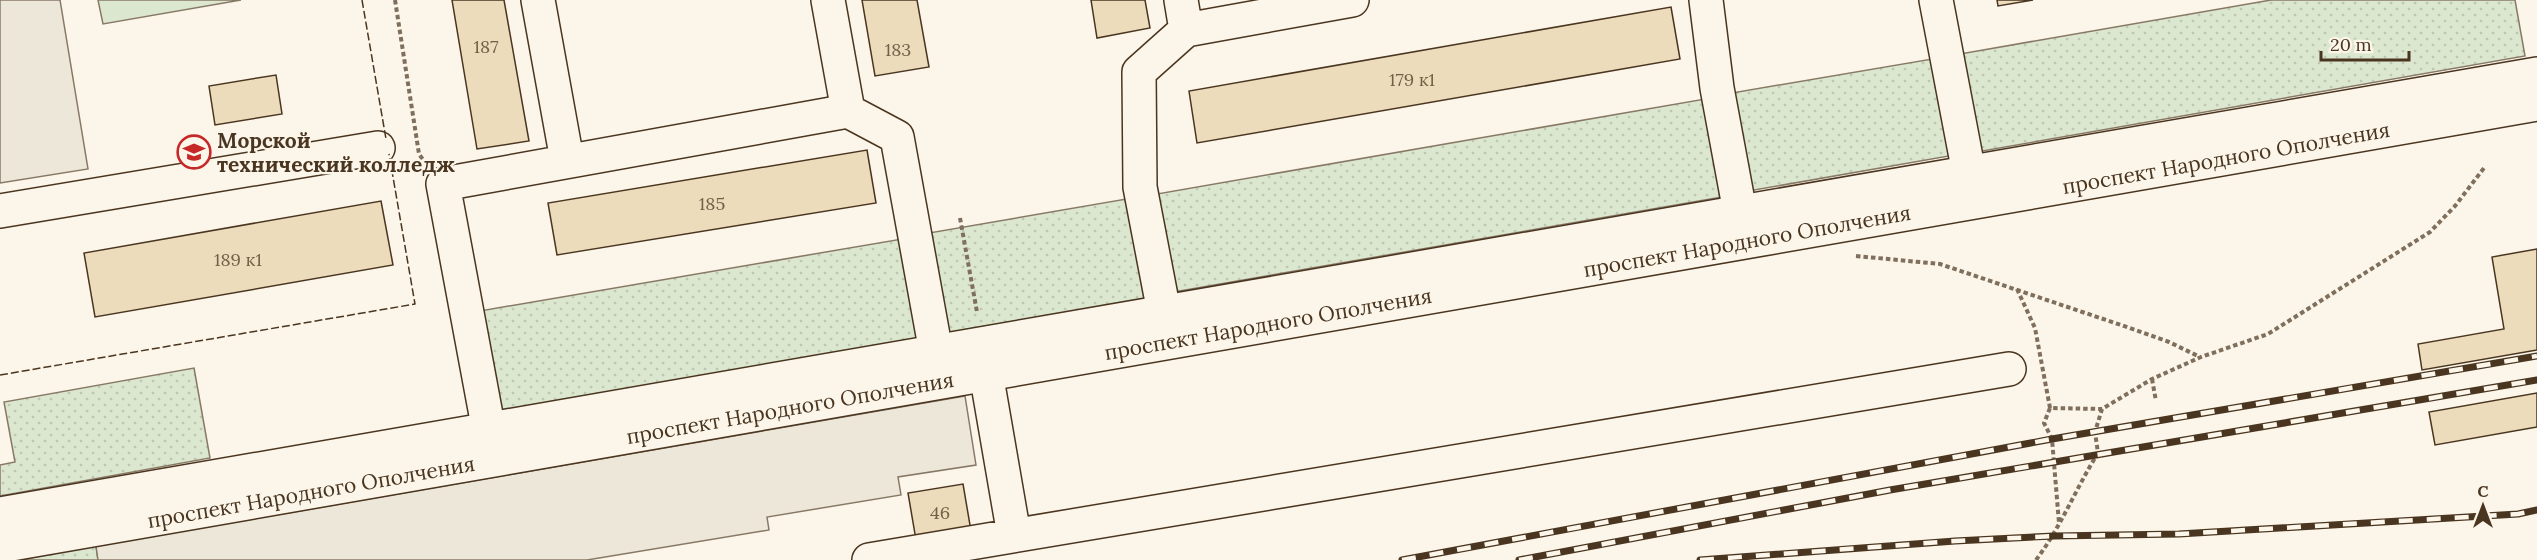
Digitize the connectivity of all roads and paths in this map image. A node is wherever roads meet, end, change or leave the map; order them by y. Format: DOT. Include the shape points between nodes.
graph roads {
  1 [pos="395,0"];
  2 [pos="538,0"];
  3 [pos="828,0"];
  4 [pos="1352,0"];
  5 [pos="1706,0"];
  6 [pos="1936,0"];
  7 [pos="1184,15"];
  8 [pos="2537,74"];
  9 [pos="2537,104"];
  10 [pos="848,111"];
  11 [pos="378,148"];
  12 [pos="419,154"];
  13 [pos="567,160"];
  14 [pos="2484,168"];
  15 [pos="1968,173"];
  16 [pos="0,211"];
  17 [pos="1740,212"];
  18 [pos="960,218"];
  19 [pos="1848,256"];
  20 [pos="2016,289"];
  21 [pos="1164,312"];
  22 [pos="978,315"];
  23 [pos="936,352"];
  24 [pos="2201,357"];
  25 [pos="2009,369"];
  26 [pos="986,374"];
  27 [pos="2152,379"];
  28 [pos="2156,401"];
  29 [pos="2050,408"];
  30 [pos="2102,409"];
  31 [pos="489,430"];
  32 [pos="0,514"];
  33 [pos="2060,526"];
  34 [pos="1014,535"];
  35 [pos="0,546"];
  36 [pos="868,560"];
  37 [pos="2036,560"];
  1 -- 12 [label="path"];
  2 -- 13 [label="main road"];
  3 -- 10 [label="main road"];
  4 -- 7 [label="main road"];
  5 -- 17 [label="main road" via="1717,88"];
  6 -- 15 [label="main road"];
  7 -- 21 [label="main road" via="1139,72 1140,187"];
  8 -- 15 [label="main road, проспект Народного Ополчения"];
  9 -- 26 [label="main road, проспект Народного Ополчения"];
  10 -- 13 [label="main road"];
  10 -- 23 [label="main road" via="897,137"];
  11 -- 16 [label="main road"];
  13 -- 31 [label="main road" via="443,184"];
  14 -- 24 [label="path" via="2430,232 2268,334"];
  15 -- 17 [label="main road, проспект Народного Ополчения"];
  17 -- 21 [label="main road, проспект Народного Ополчения"];
  18 -- 22 [label="path"];
  19 -- 20 [label="path" via="1940,264"];
  20 -- 24 [label="path" via="2169,342"];
  20 -- 29 [label="path" via="2035,328"];
  21 -- 23 [label="main road, проспект Народного Ополчения"];
  23 -- 31 [label="main road, проспект Народного Ополчения"];
  24 -- 27 [label="path"];
  25 -- 34 [label="main road"];
  26 -- 34 [label="main road"];
  26 -- 35 [label="main road, проспект Народного Ополчения"];
  27 -- 28 [label="path"];
  27 -- 30 [label="path"];
  29 -- 30 [label="path"];
  29 -- 33 [label="path" via="2044,423 2052,439"];
  30 -- 33 [label="path" via="2095,432 2098,453 2078,484"];
  31 -- 32 [label="main road, проспект Народного Ополчения"];
  33 -- 37 [label="path"];
  34 -- 36 [label="main road"];
}
